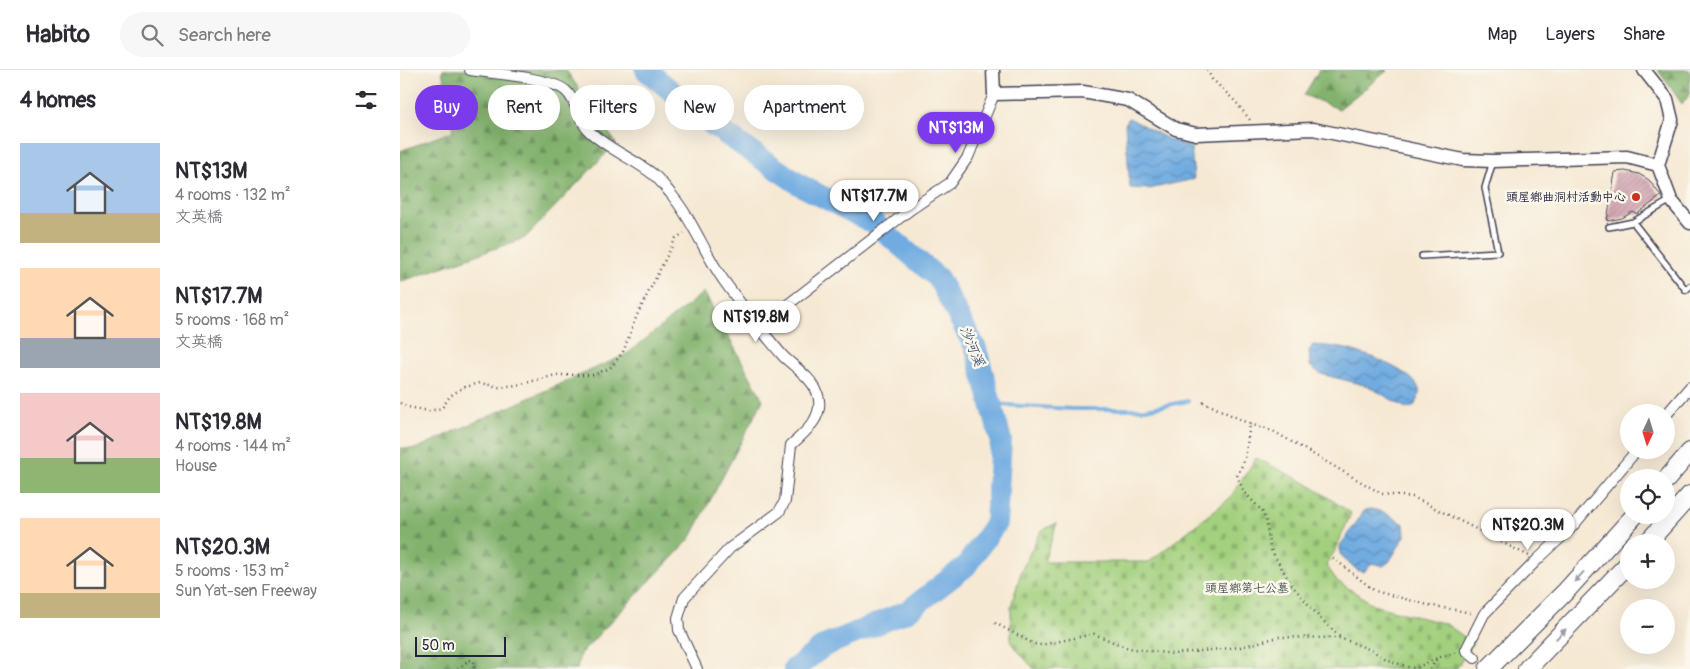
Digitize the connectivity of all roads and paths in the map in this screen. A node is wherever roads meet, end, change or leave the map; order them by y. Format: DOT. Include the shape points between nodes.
graph roads {
  1 [pos="470,70"];
  2 [pos="993,70"];
  3 [pos="1207,70"];
  4 [pos="1644,70"];
  5 [pos="994,94"];
  6 [pos="1260,131"];
  7 [pos="1493,161"];
  8 [pos="1658,165"];
  9 [pos="1671,200"];
  10 [pos="1633,222"];
  11 [pos="1690,223"];
  12 [pos="694,227"];
  13 [pos="1609,227"];
  14 [pos="1422,256"];
  15 [pos="1690,286"];
  16 [pos="759,327"];
  17 [pos="1690,386"];
  18 [pos="1203,402"];
  19 [pos="400,403"];
  20 [pos="1675,404"];
  21 [pos="1250,424"];
  22 [pos="1690,452"];
  23 [pos="1629,459"];
  24 [pos="1675,470"];
  25 [pos="1690,495"];
  26 [pos="1627,524"];
  27 [pos="1655,534"];
  28 [pos="1333,558"];
  29 [pos="1537,560"];
  30 [pos="1620,573"];
  31 [pos="1484,614"];
  32 [pos="995,623"];
  33 [pos="1341,638"];
  34 [pos="1466,650"];
  35 [pos="1437,658"];
  36 [pos="1482,663"];
  37 [pos="458,669"];
  38 [pos="474,669"];
  39 [pos="697,669"];
  40 [pos="1430,669"];
  41 [pos="1527,669"];
  1 -- 12 [label="street" via="548,82 565,90 576,104 586,128 654,175"];
  2 -- 5 [label="street"];
  3 -- 6 [label="path"];
  4 -- 8 [label="street" via="1668,99 1672,120"];
  5 -- 6 [label="street" via="1083,92 1128,100 1176,129 1196,134"];
  5 -- 16 [label="street" via="968,157 950,183 911,209"];
  6 -- 7 [label="street" via="1313,130 1463,160"];
  7 -- 8 [label="street" via="1626,157"];
  7 -- 14 [label="lane" via="1485,188 1498,252"];
  8 -- 9 [label="street"];
  9 -- 10 [label="lane"];
  9 -- 11 [label="street"];
  10 -- 13 [label="lane"];
  10 -- 15 [label="lane" via="1686,290"];
  12 -- 16 [label="street" via="720,275"];
  12 -- 19 [label="path" via="676,238 637,315 623,352 610,368 593,374 556,375 517,385 499,387 480,383 462,388 450,396 442,408 429,411 408,408"];
  16 -- 39 [label="street" via="782,355 811,382 817,392 818,413 808,431 791,445 785,501 779,512 730,548 684,598 678,618 679,630"];
  17 -- 20 [label="street"];
  18 -- 21 [label="path"];
  21 -- 29 [label="path" via="1273,431 1382,494 1414,497"];
  21 -- 33 [label="path" via="1244,459 1237,476 1240,484 1262,510 1270,548 1291,584"];
  22 -- 24 [label="highway"];
  23 -- 29 [label="street" via="1572,527"];
  25 -- 27 [label="highway"];
  26 -- 36 [label="highway, one-way" via="1566,591"];
  28 -- 31 [label="path" via="1374,591 1428,605"];
  29 -- 31 [label="street"];
  41 -- 30 [label="highway, one-way"];
  31 -- 34 [label="street"];
  32 -- 33 [label="path" via="1041,645 1094,634 1128,648 1173,654 1240,647 1279,637"];
  33 -- 35 [label="path" via="1411,668"];
  34 -- 35 [label="path"];
  34 -- 36 [label="street"];
  35 -- 40 [label="path"];
  37 -- 38 [label="path" via="469,660 474,662"];
}
